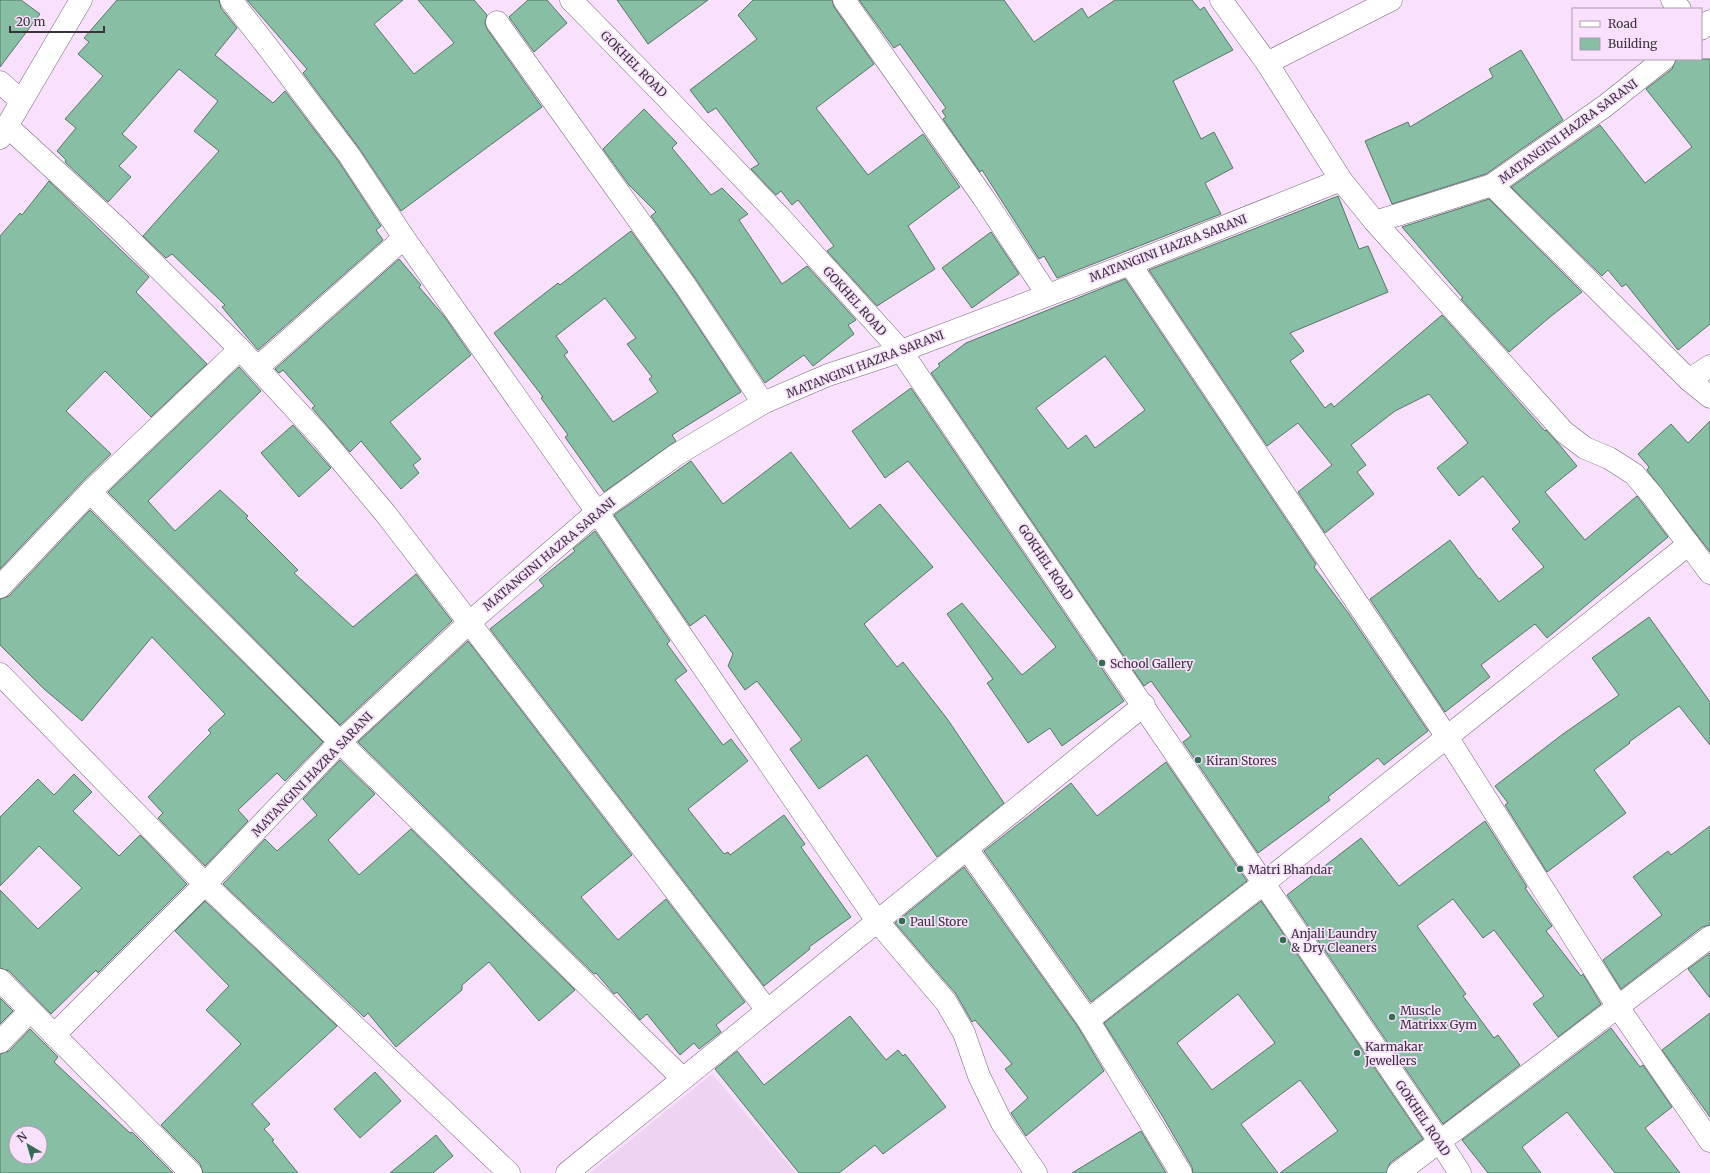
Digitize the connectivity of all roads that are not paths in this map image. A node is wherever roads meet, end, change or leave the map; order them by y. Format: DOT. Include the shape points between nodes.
graph roads {
  1 [pos="82,0"];
  2 [pos="231,0"];
  3 [pos="571,0"];
  4 [pos="844,0"];
  5 [pos="1222,0"];
  6 [pos="1391,0"];
  7 [pos="1672,0"];
  8 [pos="1679,8"];
  9 [pos="1710,21"];
  10 [pos="497,22"];
  11 [pos="1702,28"];
  12 [pos="1663,60"];
  13 [pos="1267,63"];
  14 [pos="0,82"];
  15 [pos="21,101"];
  16 [pos="3,132"];
  17 [pos="1341,180"];
  18 [pos="1492,185"];
  19 [pos="1375,222"];
  20 [pos="404,238"];
  21 [pos="1130,264"];
  22 [pos="1047,294"];
  23 [pos="240,349"];
  24 [pos="901,350"];
  25 [pos="1710,366"];
  26 [pos="257,368"];
  27 [pos="1689,380"];
  28 [pos="1710,397"];
  29 [pos="763,403"];
  30 [pos="90,492"];
  31 [pos="597,512"];
  32 [pos="1689,544"];
  33 [pos="1710,573"];
  34 [pos="0,587"];
  35 [pos="470,622"];
  36 [pos="0,674"];
  37 [pos="1144,704"];
  38 [pos="1447,737"];
  39 [pos="340,742"];
  40 [pos="967,849"];
  41 [pos="1264,883"];
  42 [pos="206,884"];
  43 [pos="877,921"];
  44 [pos="1710,936"];
  45 [pos="0,980"];
  46 [pos="1618,1007"];
  47 [pos="767,1010"];
  48 [pos="30,1011"];
  49 [pos="1088,1020"];
  50 [pos="54,1035"];
  51 [pos="0,1042"];
  52 [pos="683,1079"];
  53 [pos="1703,1115"];
  54 [pos="1710,1141"];
  55 [pos="1440,1142"];
  56 [pos="192,1173"];
  57 [pos="509,1173"];
  58 [pos="567,1173"];
  59 [pos="1036,1173"];
  60 [pos="1182,1173"];
  61 [pos="1398,1173"];
  62 [pos="1460,1173"];
  1 -- 15 [label="street"];
  2 -- 20 [label="street" via="348,155"];
  3 -- 24 [label="street, GOKHEL ROAD" via="708,141"];
  4 -- 22 [label="street" via="983,196"];
  5 -- 13 [label="street"];
  6 -- 13 [label="street"];
  7 -- 8 [label="street"];
  9 -- 11 [label="street"];
  10 -- 29 [label="street" via="685,285"];
  12 -- 18 [label="street, MATANGINI HAZRA SARANI" via="1606,106"];
  13 -- 17 [label="street"];
  14 -- 15 [label="street"];
  15 -- 16 [label="street"];
  16 -- 23 [label="street" via="118,229"];
  17 -- 19 [label="street"];
  17 -- 21 [label="street, MATANGINI HAZRA SARANI"];
  18 -- 19 [label="street, MATANGINI HAZRA SARANI"];
  18 -- 27 [label="street"];
  19 -- 32 [label="street" via="1564,432 1585,448 1609,458 1634,474"];
  20 -- 26 [label="street"];
  20 -- 31 [label="street"];
  21 -- 22 [label="street, MATANGINI HAZRA SARANI"];
  21 -- 38 [label="street"];
  22 -- 24 [label="street, MATANGINI HAZRA SARANI"];
  23 -- 26 [label="street"];
  23 -- 30 [label="street"];
  24 -- 29 [label="street, MATANGINI HAZRA SARANI" via="828,375"];
  24 -- 37 [label="street, GOKHEL ROAD"];
  25 -- 27 [label="street"];
  26 -- 35 [label="street" via="322,438 385,513"];
  27 -- 28 [label="street"];
  29 -- 31 [label="street, MATANGINI HAZRA SARANI" via="676,455"];
  30 -- 34 [label="street"];
  30 -- 39 [label="street"];
  31 -- 35 [label="street, MATANGINI HAZRA SARANI"];
  31 -- 43 [label="street"];
  32 -- 33 [label="street"];
  32 -- 38 [label="street"];
  35 -- 39 [label="street, MATANGINI HAZRA SARANI"];
  35 -- 47 [label="street"];
  36 -- 42 [label="street"];
  37 -- 40 [label="street"];
  37 -- 41 [label="street, GOKHEL ROAD"];
  38 -- 41 [label="street"];
  38 -- 46 [label="street"];
  39 -- 42 [label="street, MATANGINI HAZRA SARANI"];
  39 -- 52 [label="street"];
  40 -- 43 [label="street"];
  40 -- 49 [label="street"];
  41 -- 49 [label="street"];
  41 -- 55 [label="street, GOKHEL ROAD"];
  42 -- 50 [label="street, MATANGINI HAZRA SARANI"];
  42 -- 57 [label="street"];
  43 -- 47 [label="street"];
  43 -- 59 [label="street" via="946,1002 964,1033 979,1076 1002,1123"];
  44 -- 46 [label="street"];
  45 -- 48 [label="street"];
  46 -- 53 [label="street"];
  46 -- 55 [label="street"];
  47 -- 52 [label="street"];
  48 -- 50 [label="street"];
  48 -- 51 [label="street"];
  49 -- 60 [label="street"];
  50 -- 56 [label="street"];
  52 -- 58 [label="street"];
  53 -- 54 [label="street"];
  55 -- 61 [label="street"];
  55 -- 62 [label="street, GOKHEL ROAD"];
}
